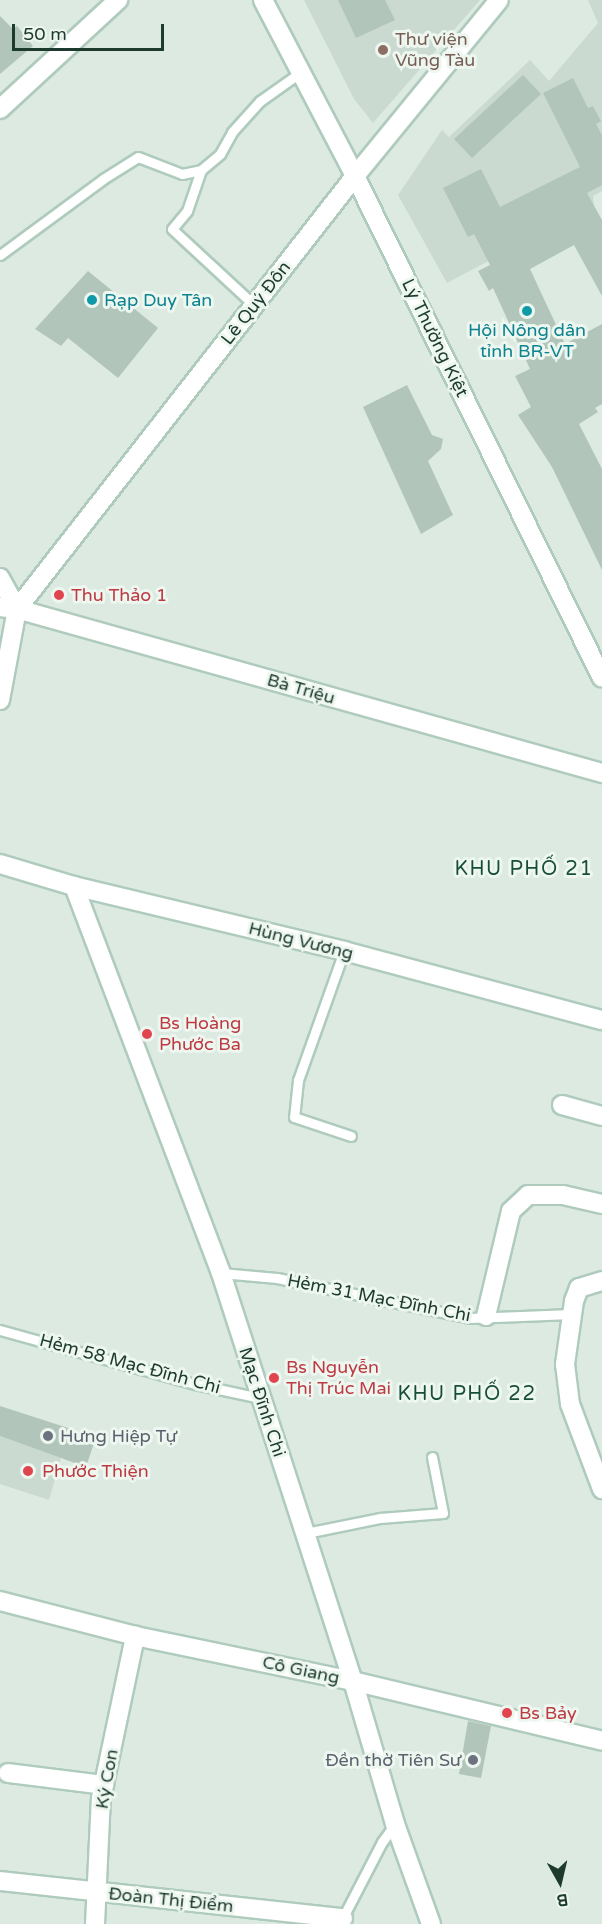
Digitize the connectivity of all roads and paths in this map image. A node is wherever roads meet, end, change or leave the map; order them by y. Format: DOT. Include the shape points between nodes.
graph roads {
  1 [pos="118,0"];
  2 [pos="263,0"];
  3 [pos="499,0"];
  4 [pos="301,72"];
  5 [pos="0,109"];
  6 [pos="201,170"];
  7 [pos="355,176"];
  8 [pos="0,255"];
  9 [pos="254,305"];
  10 [pos="0,578"];
  11 [pos="8,608"];
  12 [pos="602,678"];
  13 [pos="0,700"];
  14 [pos="602,773"];
  15 [pos="0,864"];
  16 [pos="74,886"];
  17 [pos="344,951"];
  18 [pos="602,1020"];
  19 [pos="562,1105"];
  20 [pos="602,1116"];
  21 [pos="351,1136"];
  22 [pos="602,1204"];
  23 [pos="221,1273"];
  24 [pos="602,1281"];
  25 [pos="572,1314"];
  26 [pos="486,1316"];
  27 [pos="0,1330"];
  28 [pos="260,1398"];
  29 [pos="432,1457"];
  30 [pos="602,1489"];
  31 [pos="306,1533"];
  32 [pos="0,1601"];
  33 [pos="135,1636"];
  34 [pos="353,1681"];
  35 [pos="602,1741"];
  36 [pos="8,1773"];
  37 [pos="104,1785"];
  38 [pos="395,1824"];
  39 [pos="0,1881"];
  40 [pos="97,1893"];
  41 [pos="341,1921"];
  42 [pos="95,1924"];
  43 [pos="431,1924"];
  1 -- 5 [label="street"];
  2 -- 4 [label="street, Lý Thường Kiệt"];
  3 -- 7 [label="street, Lê Quý Đôn"];
  4 -- 6 [label="lane" via="260,101 232,132 220,154"];
  4 -- 7 [label="street, Lý Thường Kiệt"];
  6 -- 8 [label="lane" via="182,174 138,158"];
  6 -- 9 [label="lane" via="187,211 172,229"];
  7 -- 9 [label="street, Lê Quý Đôn"];
  7 -- 12 [label="street, Lý Thường Kiệt"];
  9 -- 11 [label="street, Lê Quý Đôn"];
  10 -- 11 [label="street"];
  11 -- 13 [label="street"];
  11 -- 14 [label="street, Bà Triệu"];
  15 -- 16 [label="street, Hùng Vương"];
  16 -- 17 [label="street, Hùng Vương"];
  16 -- 23 [label="street, Mạc Đĩnh Chi"];
  17 -- 18 [label="street, Hùng Vương"];
  17 -- 21 [label="lane" via="298,1080 294,1117"];
  19 -- 20 [label="street"];
  22 -- 26 [label="street" via="563,1195 528,1195 511,1211"];
  23 -- 26 [label="lane, Hẻm 31 Mạc Đĩnh Chi" via="277,1278 470,1318"];
  23 -- 28 [label="street, Mạc Đĩnh Chi"];
  24 -- 25 [label="street" via="579,1288"];
  25 -- 26 [label="lane, Hẻm 31 Mạc Đĩnh Chi"];
  25 -- 30 [label="street" via="565,1364 570,1404"];
  27 -- 28 [label="lane, Hẻm 58 Mạc Đĩnh Chi"];
  28 -- 31 [label="street, Mạc Đĩnh Chi"];
  29 -- 31 [label="lane" via="444,1513 380,1518"];
  31 -- 34 [label="street, Mạc Đĩnh Chi"];
  32 -- 33 [label="street, Cô Giang"];
  33 -- 34 [label="street, Cô Giang"];
  33 -- 37 [label="street, Ký Con"];
  34 -- 35 [label="street, Cô Giang"];
  34 -- 38 [label="street, Mạc Đĩnh Chi"];
  36 -- 37 [label="street"];
  37 -- 40 [label="street, Ký Con"];
  38 -- 41 [label="lane"];
  38 -- 43 [label="street, Mạc Đĩnh Chi"];
  39 -- 40 [label="street, Đoàn Thị Điểm"];
  40 -- 41 [label="street, Đoàn Thị Điểm"];
  40 -- 42 [label="street, Ký Con"];
}
